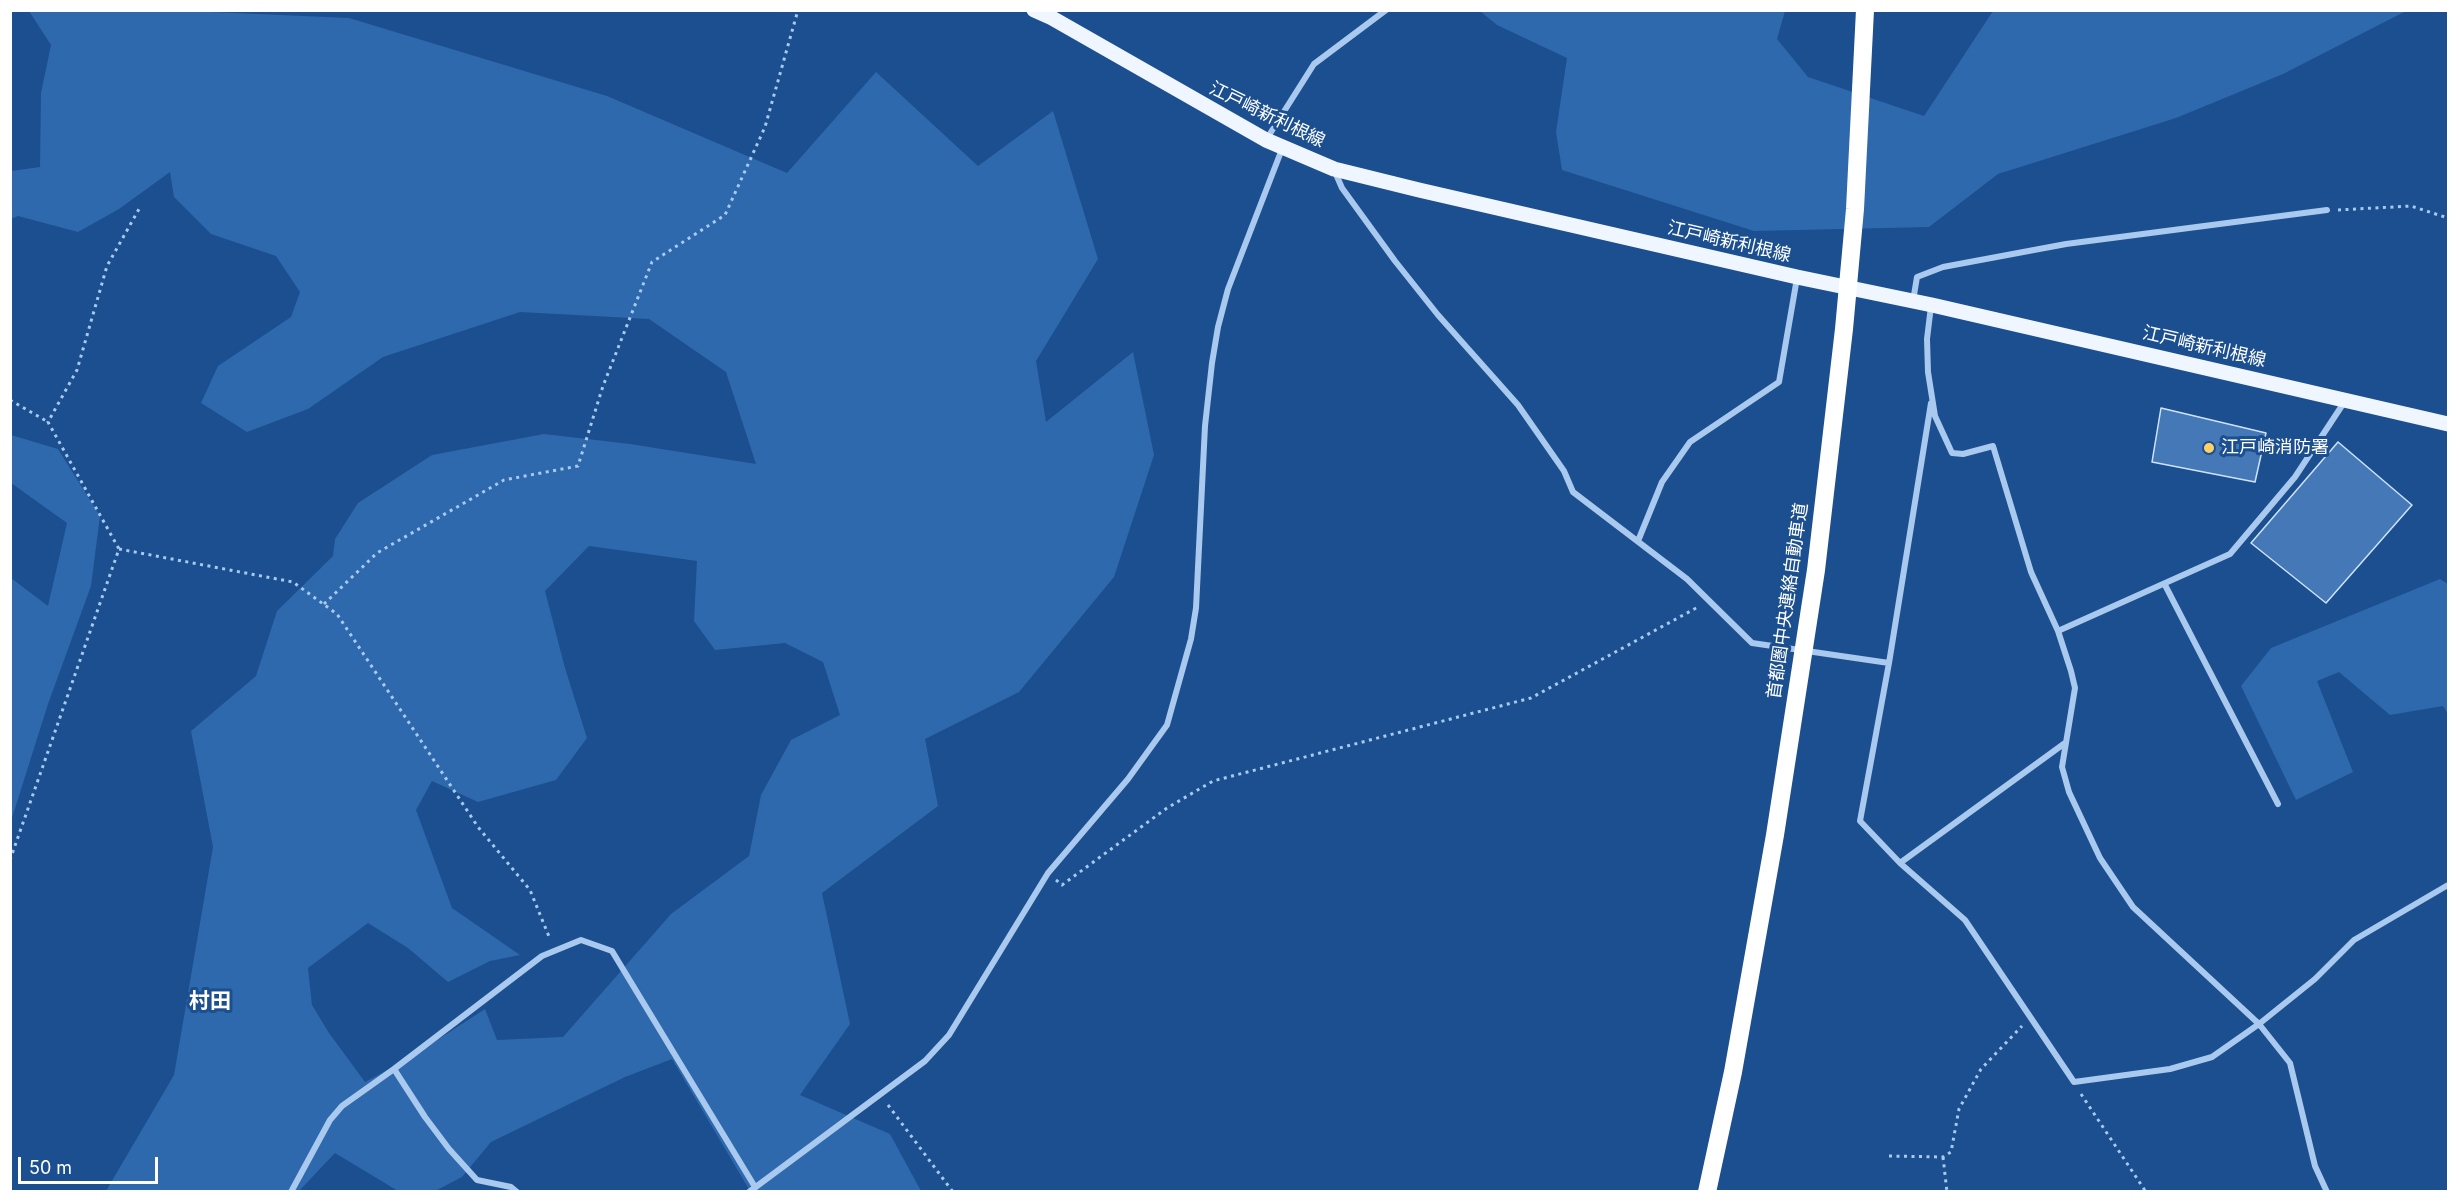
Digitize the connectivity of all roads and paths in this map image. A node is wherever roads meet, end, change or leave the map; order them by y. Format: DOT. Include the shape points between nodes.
graph roads {
  1 [pos="798,10"];
  2 [pos="1034,10"];
  3 [pos="1386,10"];
  4 [pos="1865,10"];
  5 [pos="1266,140"];
  6 [pos="1282,148"];
  7 [pos="1334,169"];
  8 [pos="139,210"];
  9 [pos="2327,210"];
  10 [pos="2448,218"];
  11 [pos="1797,277"];
  12 [pos="1908,301"];
  13 [pos="1932,305"];
  14 [pos="2346,399"];
  15 [pos="10,400"];
  16 [pos="1932,401"];
  17 [pos="48,422"];
  18 [pos="2448,424"];
  19 [pos="1638,541"];
  20 [pos="119,549"];
  21 [pos="2165,585"];
  22 [pos="1709,600"];
  23 [pos="324,604"];
  24 [pos="2058,631"];
  25 [pos="1889,663"];
  26 [pos="2065,743"];
  27 [pos="2278,804"];
  28 [pos="10,860"];
  29 [pos="1900,863"];
  30 [pos="1048,873"];
  31 [pos="2448,885"];
  32 [pos="554,951"];
  33 [pos="2030,1015"];
  34 [pos="2259,1024"];
  35 [pos="394,1069"];
  36 [pos="2074,1082"];
  37 [pos="879,1094"];
  38 [pos="1890,1156"];
  39 [pos="1943,1157"];
  40 [pos="752,1189"];
  41 [pos="291,1191"];
  42 [pos="517,1191"];
  43 [pos="953,1191"];
  44 [pos="1707,1191"];
  45 [pos="1947,1191"];
  46 [pos="2146,1191"];
  47 [pos="2327,1191"];
  1 -- 23 [label="path" via="765,127 725,215 652,262 603,386 578,466 504,480 377,553"];
  2 -- 5 [label="main road, 江戸崎新利根線"];
  3 -- 5 [label="street" via="1314,64"];
  4 -- 44 [label="highway, 首都圏中央連絡自動車道" via="1856,198 1816,570 1775,835"];
  5 -- 6 [label="main road, 江戸崎新利根線"];
  6 -- 7 [label="main road, 江戸崎新利根線"];
  6 -- 30 [label="street" via="1228,289 1218,327 1205,426 1196,608 1167,725 1128,779"];
  7 -- 11 [label="main road, 江戸崎新利根線"];
  7 -- 19 [label="street" via="1342,188 1395,261 1518,405 1564,471 1573,492"];
  8 -- 17 [label="path" via="107,266 77,370"];
  9 -- 10 [label="path" via="2410,206"];
  9 -- 12 [label="street" via="2066,244 1943,267 1917,277"];
  11 -- 12 [label="main road, 江戸崎新利根線"];
  11 -- 19 [label="street" via="1779,382 1690,442 1662,482"];
  12 -- 13 [label="main road, 江戸崎新利根線"];
  13 -- 14 [label="main road, 江戸崎新利根線"];
  13 -- 16 [label="street" via="1927,339"];
  14 -- 18 [label="main road, 江戸崎新利根線"];
  14 -- 21 [label="street" via="2295,477 2230,554"];
  15 -- 17 [label="path"];
  16 -- 24 [label="street" via="1952,453 1993,446 2031,572"];
  16 -- 25 [label="street"];
  17 -- 20 [label="path"];
  19 -- 22 [label="street"];
  20 -- 23 [label="path" via="293,582"];
  20 -- 28 [label="path"];
  21 -- 24 [label="street"];
  21 -- 27 [label="street"];
  22 -- 25 [label="street" via="1752,643"];
  22 -- 30 [label="path" via="1531,698 1213,781 1167,808 1062,885"];
  23 -- 32 [label="path" via="337,614 478,827 530,890"];
  24 -- 26 [label="street" via="2075,688"];
  25 -- 29 [label="street" via="1860,821"];
  26 -- 29 [label="street"];
  26 -- 34 [label="street" via="2062,767 2069,792 2100,858 2133,907"];
  29 -- 33 [label="street" via="1965,920"];
  30 -- 37 [label="street" via="949,1035 926,1061"];
  31 -- 34 [label="street" via="2354,940 2315,979"];
  32 -- 35 [label="street" via="542,956"];
  32 -- 40 [label="street" via="581,939 612,951"];
  33 -- 36 [label="street"];
  33 -- 39 [label="path" via="1981,1069 1959,1109 1951,1152"];
  34 -- 36 [label="street" via="2212,1057 2170,1069"];
  34 -- 47 [label="street" via="2290,1063 2315,1166"];
  35 -- 41 [label="street" via="336,1113"];
  35 -- 42 [label="street" via="424,1117 477,1180"];
  36 -- 46 [label="path"];
  37 -- 40 [label="street"];
  37 -- 43 [label="path"];
  38 -- 39 [label="path"];
  39 -- 45 [label="path"];
}
